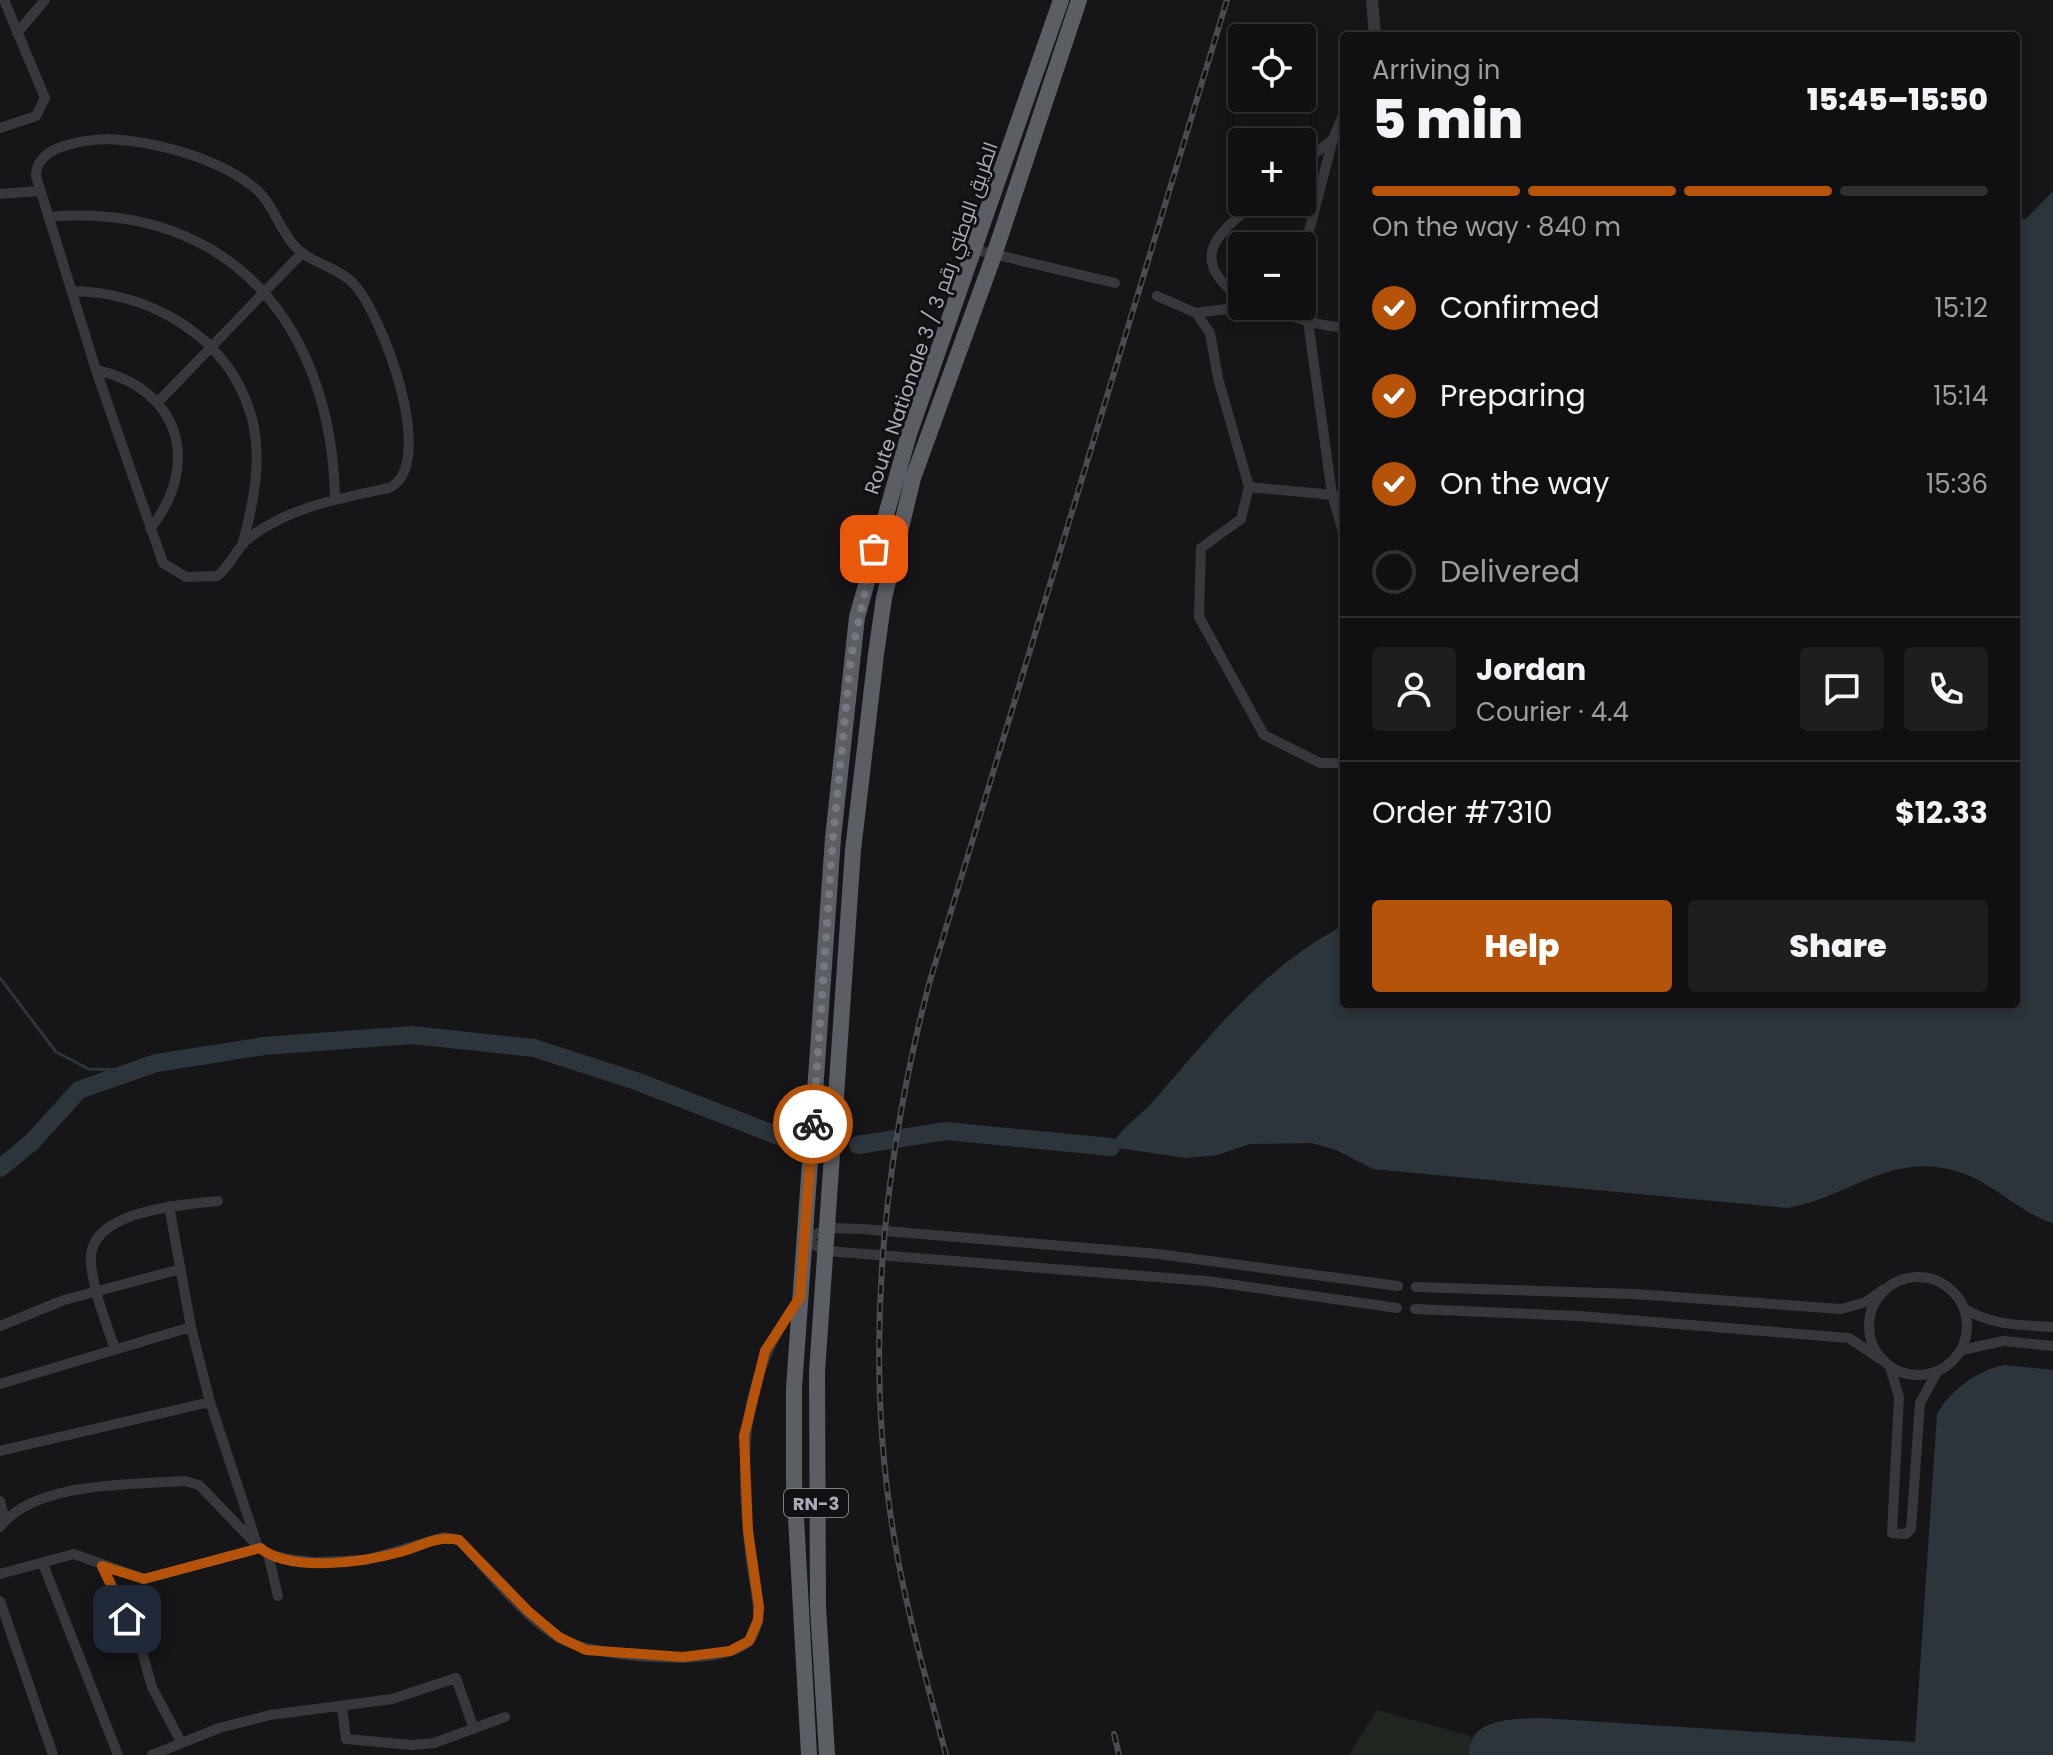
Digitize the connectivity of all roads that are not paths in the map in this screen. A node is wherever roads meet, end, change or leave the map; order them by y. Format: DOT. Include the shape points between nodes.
graph roads {
  1 [pos="4,0"];
  2 [pos="45,0"];
  3 [pos="1061,0"];
  4 [pos="1079,0"];
  5 [pos="1372,0"];
  6 [pos="1375,32"];
  7 [pos="17,33"];
  8 [pos="1340,122"];
  9 [pos="0,128"];
  10 [pos="1333,139"];
  11 [pos="1316,153"];
  12 [pos="40,191"];
  13 [pos="0,194"];
  14 [pos="1240,216"];
  15 [pos="48,217"];
  16 [pos="1309,232"];
  17 [pos="976,250"];
  18 [pos="302,253"];
  19 [pos="994,255"];
  20 [pos="1115,283"];
  21 [pos="1228,286"];
  22 [pos="263,290"];
  23 [pos="72,291"];
  24 [pos="1157,296"];
  25 [pos="1228,309"];
  26 [pos="1196,313"];
  27 [pos="1308,321"];
  28 [pos="1340,326"];
  29 [pos="209,346"];
  30 [pos="96,370"];
  31 [pos="158,402"];
  32 [pos="1249,487"];
  33 [pos="1332,494"];
  34 [pos="1340,495"];
  35 [pos="335,499"];
  36 [pos="1340,522"];
  37 [pos="150,529"];
  38 [pos="242,544"];
  39 [pos="1340,763"];
  40 [pos="218,1201"];
  41 [pos="169,1206"];
  42 [pos="828,1228"];
  43 [pos="981,1239"];
  44 [pos="804,1240"];
  45 [pos="1081,1248"];
  46 [pos="827,1251"];
  47 [pos="980,1261"];
  48 [pos="1210,1261"];
  49 [pos="181,1269"];
  50 [pos="1079,1269"];
  51 [pos="1207,1281"];
  52 [pos="1398,1286"];
  53 [pos="1416,1287"];
  54 [pos="1884,1289"];
  55 [pos="97,1290"];
  56 [pos="800,1297"];
  57 [pos="1397,1308"];
  58 [pos="1964,1308"];
  59 [pos="1415,1309"];
  60 [pos="0,1326"];
  61 [pos="191,1327"];
  62 [pos="2053,1327"];
  63 [pos="2053,1346"];
  64 [pos="115,1349"];
  65 [pos="1962,1350"];
  66 [pos="1886,1363"];
  67 [pos="1937,1372"];
  68 [pos="0,1384"];
  69 [pos="210,1402"];
  70 [pos="0,1451"];
  71 [pos="0,1501"];
  72 [pos="3,1523"];
  73 [pos="262,1549"];
  74 [pos="43,1564"];
  75 [pos="102,1566"];
  76 [pos="0,1574"];
  77 [pos="278,1596"];
  78 [pos="0,1601"];
  79 [pos="342,1708"];
  80 [pos="505,1717"];
  81 [pos="474,1729"];
  82 [pos="181,1742"];
  83 [pos="809,1752"];
  84 [pos="827,1752"];
  85 [pos="53,1755"];
  86 [pos="118,1755"];
  87 [pos="152,1755"];
  1 -- 7 [label="street"];
  2 -- 7 [label="street"];
  3 -- 17 [label="highway, Route Nationale 3 / الطريق الوطني رقم 3 / RN-3"];
  4 -- 19 [label="highway, Route Nationale 3 / الطريق الوطني رقم 3 / RN-3"];
  5 -- 6 [label="street"];
  7 -- 9 [label="street" via="45,105 36,116"];
  8 -- 10 [label="street"];
  10 -- 11 [label="street"];
  10 -- 16 [label="street"];
  12 -- 13 [label="street"];
  12 -- 15 [label="street"];
  12 -- 18 [label="street" via="38,163 68,146 108,139 161,148 248,182"];
  14 -- 21 [label="street" via="1214,239 1210,257 1214,273"];
  15 -- 22 [label="street" via="79,214 159,227 232,263"];
  15 -- 23 [label="street"];
  17 -- 19 [label="street"];
  17 -- 44 [label="highway, Route Nationale 3 / الطريق الوطني رقم 3 / RN-3" via="897,471 857,617 833,838"];
  18 -- 22 [label="street"];
  18 -- 35 [label="street" via="348,279 366,302 392,361 406,421 408,463 402,479 389,488"];
  19 -- 20 [label="street"];
  19 -- 42 [label="highway, Route Nationale 3 / الطريق الوطني رقم 3 / RN-3" via="913,478 884,598 853,850"];
  22 -- 29 [label="street"];
  22 -- 35 [label="street" via="291,326 317,380 334,454"];
  23 -- 29 [label="street" via="115,294 157,308"];
  23 -- 30 [label="street"];
  24 -- 26 [label="street"];
  25 -- 26 [label="street"];
  26 -- 32 [label="street" via="1210,333"];
  27 -- 28 [label="street"];
  27 -- 33 [label="street"];
  29 -- 31 [label="street"];
  29 -- 38 [label="street" via="241,390 253,429 254,495"];
  30 -- 31 [label="street" via="119,375"];
  30 -- 37 [label="street"];
  31 -- 37 [label="street" via="172,426 178,467 167,507"];
  32 -- 33 [label="street"];
  32 -- 39 [label="street" via="1241,519 1201,548 1199,617 1264,735 1320,763"];
  33 -- 34 [label="street"];
  33 -- 36 [label="street"];
  35 -- 38 [label="street"];
  37 -- 38 [label="street" via="163,563 186,577 221,573"];
  40 -- 41 [label="street"];
  41 -- 49 [label="street"];
  41 -- 55 [label="street" via="136,1214 99,1236 90,1262"];
  42 -- 43 [label="street"];
  42 -- 44 [label="street"];
  42 -- 46 [label="highway, Route Nationale 3 / الطريق الوطني رقم 3 / RN-3"];
  43 -- 45 [label="street"];
  43 -- 47 [label="street"];
  44 -- 46 [label="street"];
  44 -- 56 [label="highway, Route Nationale 3 / الطريق الوطني رقم 3 / RN-3"];
  45 -- 48 [label="street"];
  45 -- 50 [label="street"];
  46 -- 47 [label="street"];
  46 -- 84 [label="highway, Route Nationale 3 / الطريق الوطني رقم 3 / RN-3" via="815,1483"];
  47 -- 50 [label="street"];
  48 -- 51 [label="street"];
  48 -- 52 [label="street"];
  49 -- 55 [label="street"];
  49 -- 61 [label="street"];
  50 -- 51 [label="street"];
  51 -- 57 [label="street"];
  53 -- 54 [label="street" via="1634,1294 1841,1309 1866,1302"];
  54 -- 58 [label="street" via="1900,1279 1938,1280"];
  54 -- 66 [label="street" via="1869,1316 1873,1347"];
  55 -- 60 [label="street"];
  55 -- 64 [label="street"];
  56 -- 73 [label="street" via="765,1351 750,1403 744,1475 758,1620 749,1641 740,1647 683,1657 586,1650 559,1637 459,1540 444,1537 366,1560 315,1562"];
  56 -- 83 [label="highway, Route Nationale 3 / الطريق الوطني رقم 3 / RN-3" via="794,1481"];
  58 -- 62 [label="street" via="1994,1321"];
  58 -- 65 [label="street" via="1967,1336"];
  59 -- 66 [label="street" via="1849,1338"];
  61 -- 64 [label="street"];
  61 -- 69 [label="street"];
  63 -- 65 [label="street" via="2003,1341"];
  64 -- 68 [label="street"];
  65 -- 67 [label="street"];
  66 -- 67 [label="street" via="1913,1376"];
  66 -- 67 [label="street" via="1899,1397 1892,1533 1911,1529 1920,1403"];
  69 -- 70 [label="street"];
  69 -- 73 [label="street"];
  71 -- 72 [label="street"];
  72 -- 73 [label="street" via="52,1496 86,1488 185,1481 199,1485"];
  73 -- 75 [label="street" via="144,1579"];
  73 -- 77 [label="street"];
  74 -- 75 [label="street" via="74,1554"];
  74 -- 76 [label="street"];
  74 -- 86 [label="street"];
  75 -- 82 [label="street"];
  78 -- 85 [label="street"];
  79 -- 81 [label="street" via="346,1739 412,1745"];
  79 -- 81 [label="street" via="392,1699 456,1678"];
  79 -- 82 [label="street" via="270,1715"];
  80 -- 81 [label="street"];
  82 -- 87 [label="street"];
  83 -- 84 [label="highway"];
}
